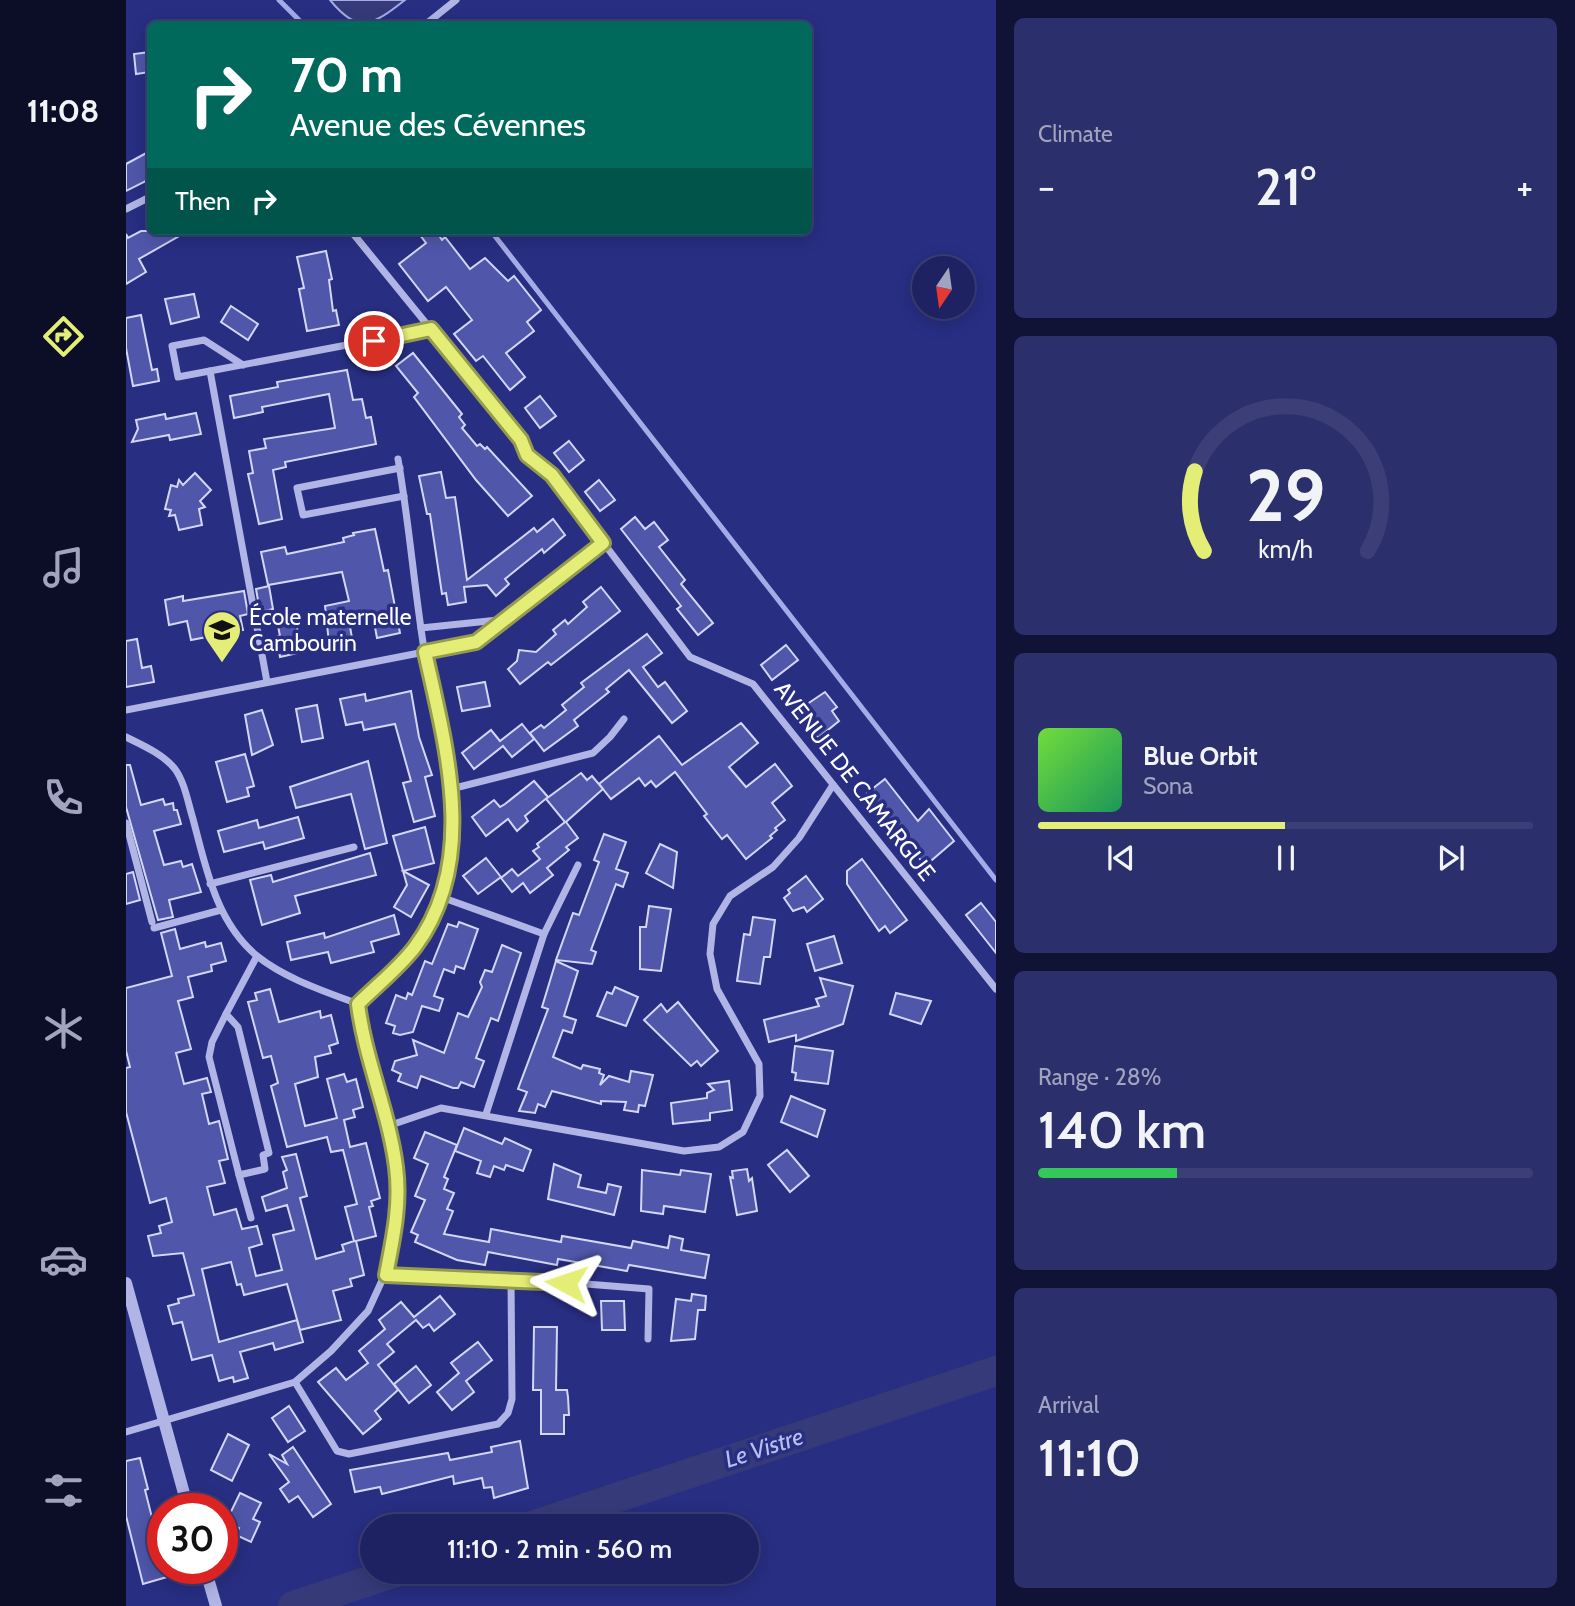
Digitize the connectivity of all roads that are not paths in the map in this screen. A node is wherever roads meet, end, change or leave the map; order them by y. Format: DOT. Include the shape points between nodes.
graph roads {
  1 [pos="456,0"];
  2 [pos="430,21"];
  3 [pos="147,198"];
  4 [pos="126,209"];
  5 [pos="354,235"];
  6 [pos="431,329"];
  7 [pos="243,365"];
  8 [pos="210,371"];
  9 [pos="398,459"];
  10 [pos="400,468"];
  11 [pos="404,496"];
  12 [pos="603,543"];
  13 [pos="508,619"];
  14 [pos="421,628"];
  15 [pos="425,652"];
  16 [pos="267,682"];
  17 [pos="126,710"];
  18 [pos="624,719"];
  19 [pos="126,737"];
  20 [pos="833,785"];
  21 [pos="451,789"];
  22 [pos="126,823"];
  23 [pos="354,847"];
  24 [pos="578,865"];
  25 [pos="210,884"];
  26 [pos="441,897"];
  27 [pos="221,910"];
  28 [pos="544,934"];
  29 [pos="257,956"];
  30 [pos="996,989"];
  31 [pos="358,1004"];
  32 [pos="226,1014"];
  33 [pos="486,1114"];
  34 [pos="388,1126"];
  35 [pos="239,1175"];
  36 [pos="251,1218"];
  37 [pos="386,1275"];
  38 [pos="511,1278"];
  39 [pos="126,1283"];
  40 [pos="648,1339"];
  41 [pos="295,1382"];
  42 [pos="163,1423"];
  43 [pos="126,1432"];
  44 [pos="184,1493"];
  45 [pos="209,1584"];
  46 [pos="216,1605"];
  1 -- 2 [label="street"];
  3 -- 4 [label="street"];
  5 -- 6 [label="street, AVENUE DE CAMARGUE"];
  6 -- 7 [label="street"];
  6 -- 12 [label="street, AVENUE DE CAMARGUE" via="521,440 527,455 552,475"];
  7 -- 8 [label="street"];
  7 -- 8 [label="street" via="204,340 173,346 178,377"];
  8 -- 16 [label="street"];
  9 -- 10 [label="street"];
  10 -- 11 [label="street"];
  10 -- 11 [label="street" via="298,488 303,514"];
  11 -- 14 [label="street"];
  12 -- 13 [label="street"];
  12 -- 20 [label="street, AVENUE DE CAMARGUE" via="690,657 753,684"];
  13 -- 14 [label="street"];
  13 -- 15 [label="street" via="476,642"];
  14 -- 15 [label="street"];
  15 -- 16 [label="street"];
  15 -- 21 [label="street"];
  16 -- 17 [label="street"];
  18 -- 21 [label="street" via="593,753"];
  19 -- 25 [label="street" via="152,750 174,769 186,793"];
  20 -- 30 [label="street, AVENUE DE CAMARGUE"];
  20 -- 33 [label="street" via="799,838 773,867 730,897 713,923 710,954 717,989 760,1064 760,1096 743,1132 719,1147 684,1150"];
  21 -- 26 [label="street" via="455,822"];
  22 -- 27 [label="street" via="153,925"];
  23 -- 25 [label="street"];
  24 -- 28 [label="street"];
  25 -- 27 [label="street"];
  26 -- 28 [label="street"];
  26 -- 31 [label="street" via="415,947"];
  27 -- 29 [label="street"];
  28 -- 33 [label="street"];
  29 -- 31 [label="street" via="282,973"];
  29 -- 32 [label="street"];
  31 -- 34 [label="street" via="363,1039"];
  32 -- 35 [label="street" via="209,1056"];
  32 -- 35 [label="street" via="238,1027 268,1153 263,1155 265,1169"];
  33 -- 34 [label="street" via="441,1108"];
  34 -- 37 [label="street" via="397,1169 397,1221"];
  35 -- 36 [label="street"];
  37 -- 38 [label="street"];
  37 -- 41 [label="street" via="368,1311"];
  38 -- 40 [label="street" via="649,1289"];
  38 -- 41 [label="street" via="512,1399 498,1424 349,1454 337,1451"];
  39 -- 42 [label="street"];
  41 -- 42 [label="street"];
  42 -- 43 [label="street"];
  42 -- 44 [label="street"];
  45 -- 46 [label="street"];
}
